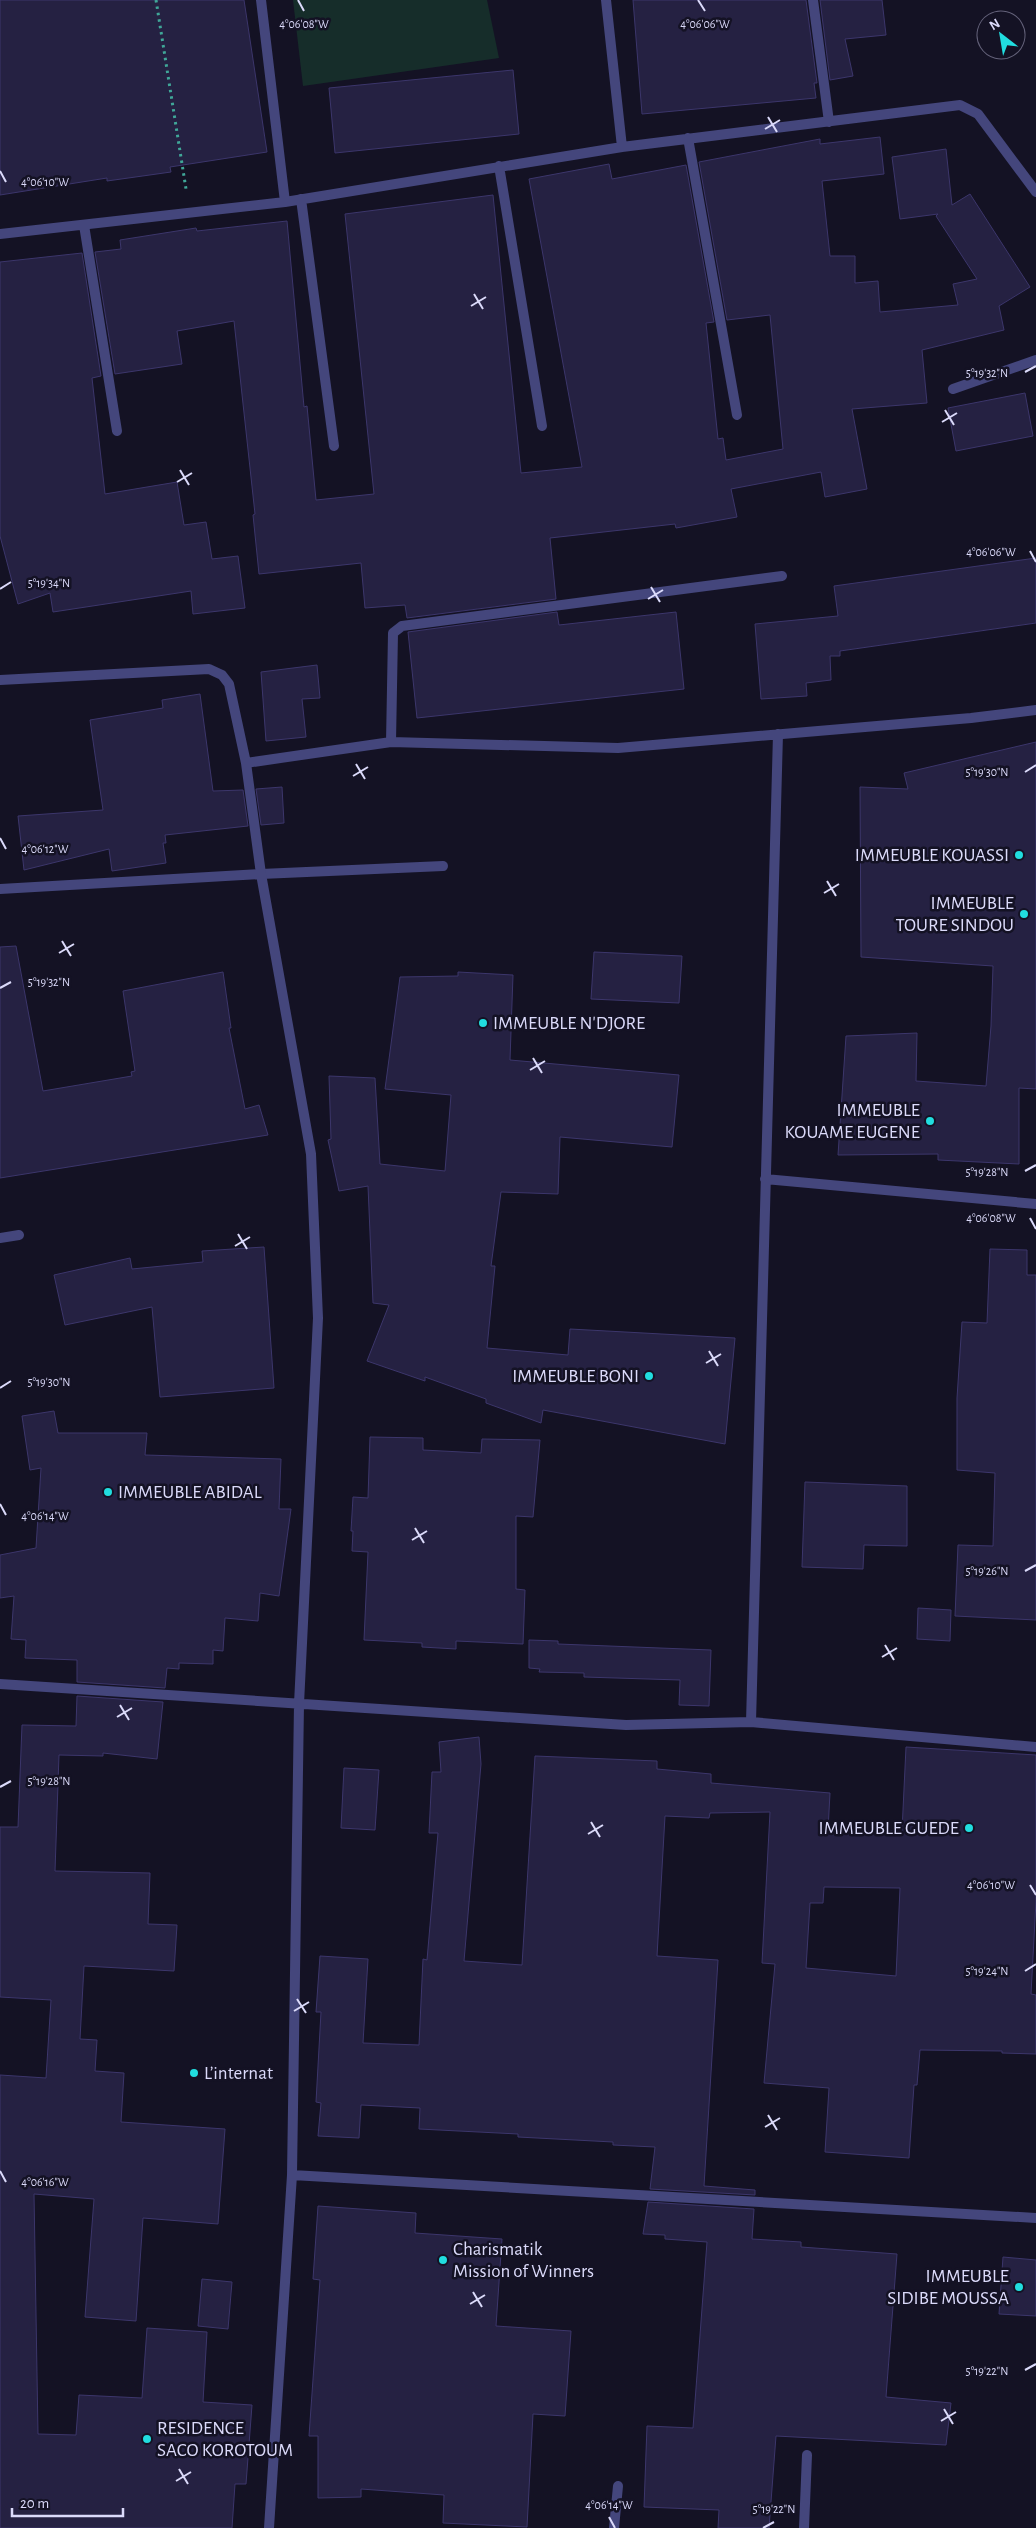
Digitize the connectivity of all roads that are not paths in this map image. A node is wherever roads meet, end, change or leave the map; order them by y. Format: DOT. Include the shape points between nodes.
graph roads {
  1 [pos="261,0"];
  2 [pos="606,0"];
  3 [pos="813,0"];
  4 [pos="829,122"];
  5 [pos="688,138"];
  6 [pos="622,147"];
  7 [pos="500,166"];
  8 [pos="1036,192"];
  9 [pos="301,199"];
  10 [pos="285,202"];
  11 [pos="84,225"];
  12 [pos="0,234"];
  13 [pos="1036,360"];
  14 [pos="954,389"];
  15 [pos="737,415"];
  16 [pos="542,426"];
  17 [pos="117,431"];
  18 [pos="334,446"];
  19 [pos="782,576"];
  20 [pos="0,680"];
  21 [pos="1036,710"];
  22 [pos="778,734"];
  23 [pos="391,742"];
  24 [pos="246,763"];
  25 [pos="443,866"];
  26 [pos="261,874"];
  27 [pos="0,889"];
  28 [pos="765,1179"];
  29 [pos="1036,1204"];
  30 [pos="19,1235"];
  31 [pos="0,1238"];
  32 [pos="0,1684"];
  33 [pos="299,1704"];
  34 [pos="751,1722"];
  35 [pos="1036,1747"];
  36 [pos="292,2175"];
  37 [pos="1036,2218"];
  38 [pos="807,2455"];
  39 [pos="618,2486"];
  40 [pos="269,2528"];
  41 [pos="614,2528"];
  42 [pos="804,2528"];
  1 -- 10 [label="street"];
  2 -- 6 [label="street"];
  3 -- 4 [label="street"];
  4 -- 5 [label="street"];
  4 -- 8 [label="street" via="960,105 978,114"];
  5 -- 6 [label="street"];
  5 -- 15 [label="street"];
  6 -- 7 [label="street"];
  7 -- 9 [label="street"];
  7 -- 16 [label="street"];
  9 -- 10 [label="street"];
  9 -- 18 [label="street"];
  10 -- 11 [label="street"];
  11 -- 12 [label="street"];
  11 -- 17 [label="street"];
  13 -- 14 [label="street"];
  19 -- 23 [label="street" via="402,626 393,633"];
  20 -- 24 [label="street" via="209,670 222,674 228,684"];
  21 -- 22 [label="street"];
  22 -- 23 [label="street" via="618,748"];
  22 -- 28 [label="street"];
  23 -- 24 [label="street"];
  24 -- 26 [label="street"];
  25 -- 26 [label="street"];
  26 -- 27 [label="street"];
  26 -- 33 [label="street" via="310,1154 318,1308"];
  28 -- 29 [label="street"];
  28 -- 34 [label="street"];
  30 -- 31 [label="street"];
  32 -- 33 [label="street"];
  33 -- 34 [label="street" via="626,1725"];
  33 -- 36 [label="street"];
  34 -- 35 [label="street"];
  36 -- 37 [label="street"];
  36 -- 40 [label="street"];
  38 -- 42 [label="street"];
  39 -- 41 [label="street"];
}
